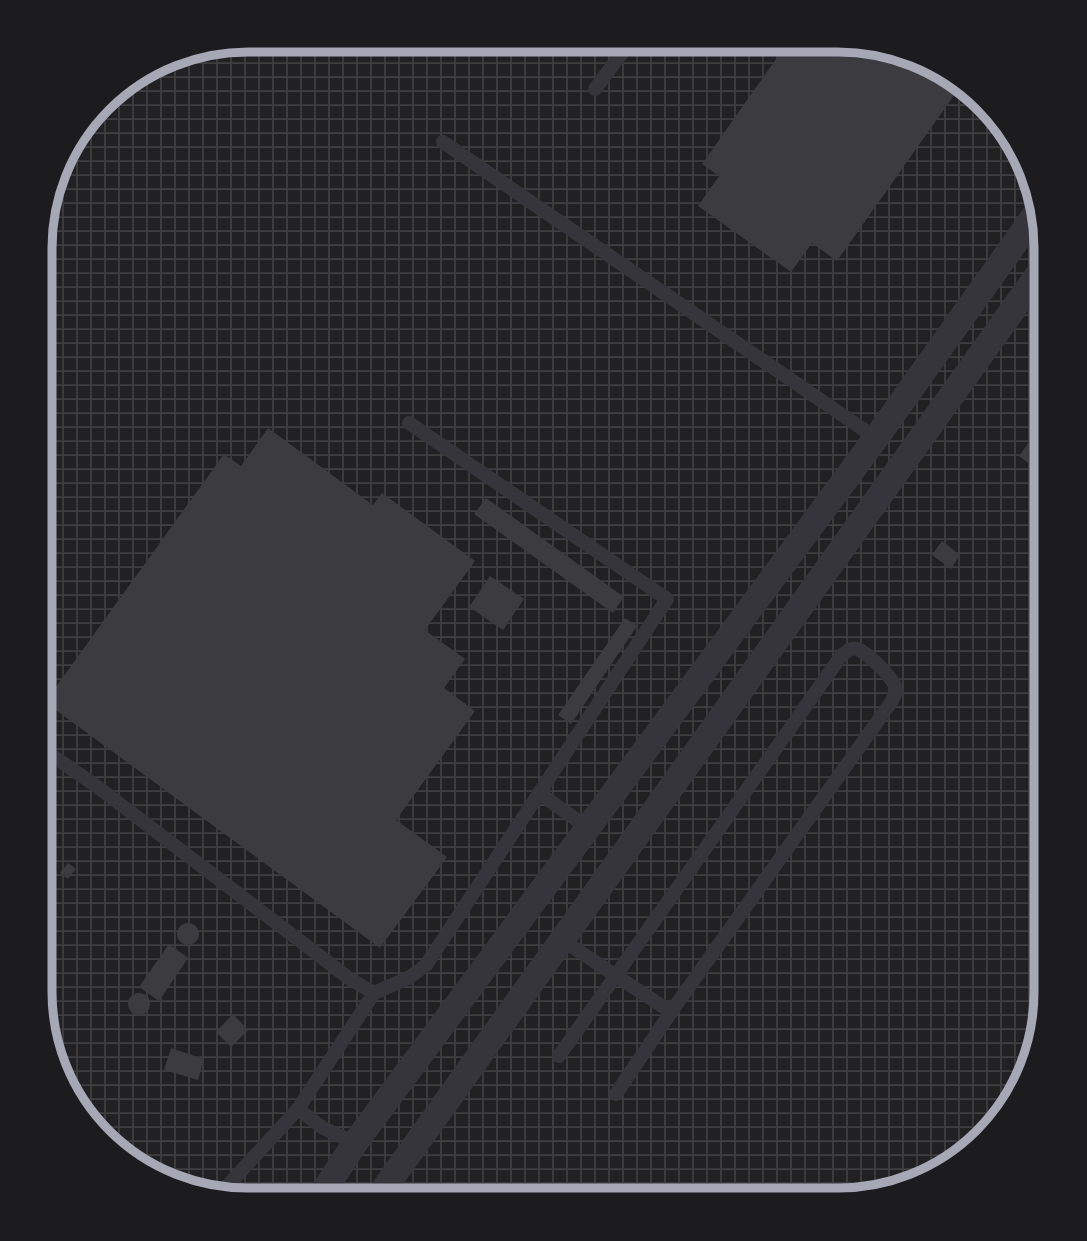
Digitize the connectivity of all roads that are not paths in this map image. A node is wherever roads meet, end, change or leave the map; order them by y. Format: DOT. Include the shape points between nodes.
graph roads {
  1 [pos="622,52"];
  2 [pos="595,89"];
  3 [pos="443,142"];
  4 [pos="1032,219"];
  5 [pos="1034,280"];
  6 [pos="409,423"];
  7 [pos="876,439"];
  8 [pos="53,756"];
  9 [pos="539,793"];
  10 [pos="588,828"];
  11 [pos="562,940"];
  12 [pos="615,975"];
  13 [pos="374,993"];
  14 [pos="671,1012"];
  15 [pos="558,1056"];
  16 [pos="616,1094"];
  17 [pos="298,1109"];
  18 [pos="355,1143"];
  19 [pos="226,1187"];
  20 [pos="326,1188"];
  21 [pos="385,1188"];
  1 -- 2 [label="lane"];
  3 -- 7 [label="lane"];
  4 -- 7 [label="street"];
  5 -- 11 [label="street"];
  6 -- 9 [label="lane" via="667,599"];
  7 -- 10 [label="street"];
  8 -- 13 [label="lane"];
  9 -- 10 [label="lane"];
  9 -- 13 [label="lane" via="426,965"];
  10 -- 18 [label="street"];
  11 -- 12 [label="lane"];
  11 -- 21 [label="street"];
  12 -- 14 [label="lane"];
  12 -- 14 [label="lane" via="841,656 857,649 894,682 892,701"];
  12 -- 15 [label="lane"];
  13 -- 17 [label="lane"];
  14 -- 16 [label="lane"];
  17 -- 18 [label="lane" via="323,1128"];
  17 -- 19 [label="lane"];
  18 -- 20 [label="street"];
}
